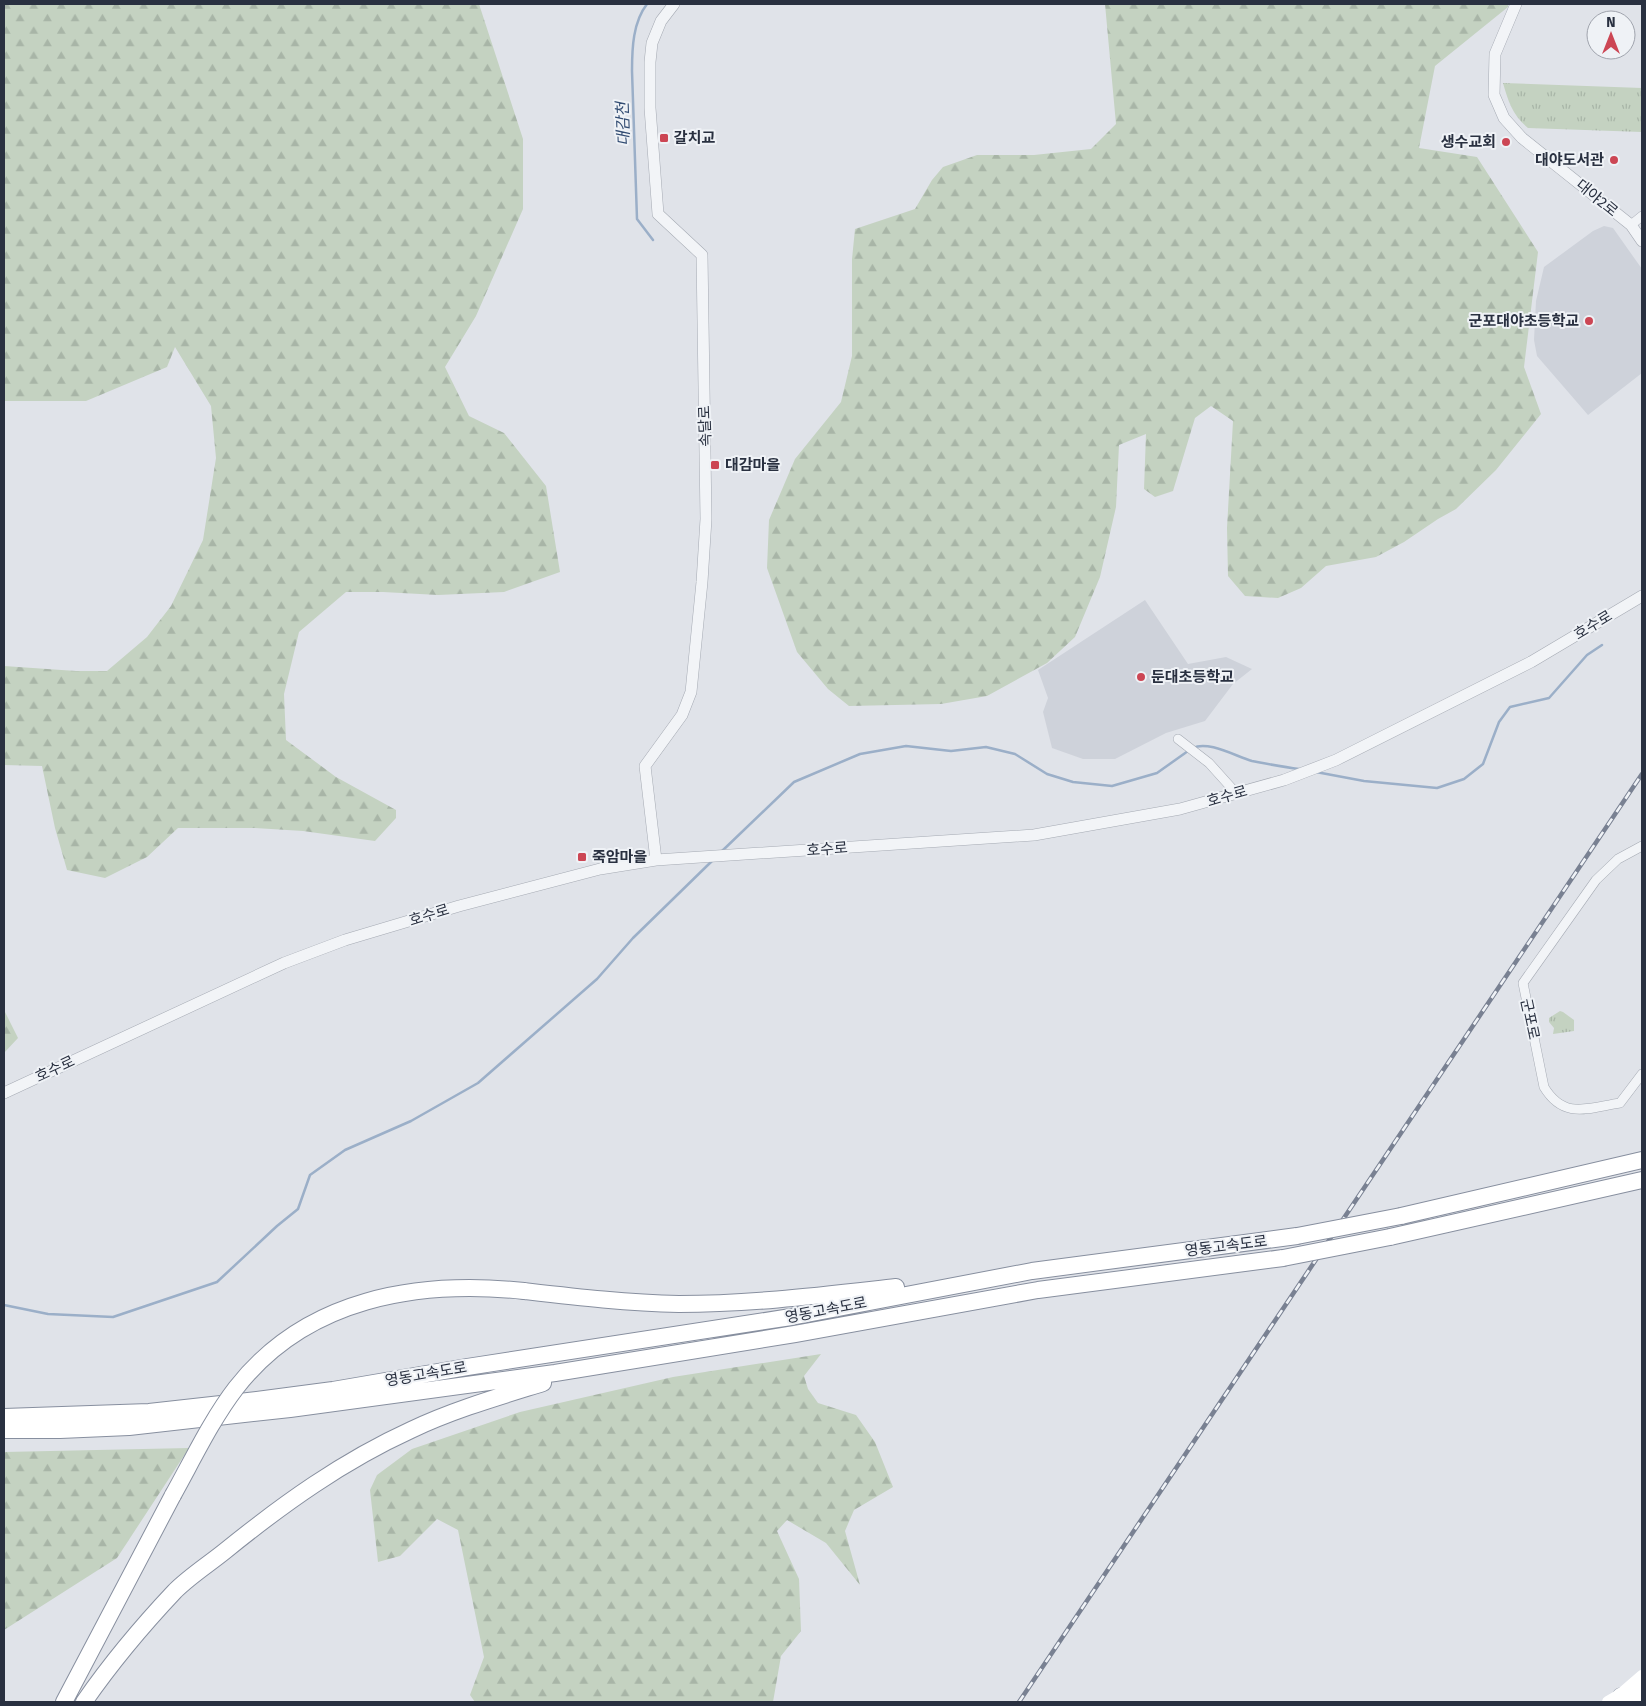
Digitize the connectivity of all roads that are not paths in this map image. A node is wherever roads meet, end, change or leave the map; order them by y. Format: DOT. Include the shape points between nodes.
graph roads {
  1 [pos="674,4"];
  2 [pos="1516,4"];
  3 [pos="1642,216"];
  4 [pos="1631,225"];
  5 [pos="1642,241"];
  6 [pos="1642,596"];
  7 [pos="1178,739"];
  8 [pos="1236,793"];
  9 [pos="1642,846"];
  10 [pos="656,860"];
  11 [pos="1642,1074"];
  12 [pos="4,1093"];
  13 [pos="1642,1160"];
  14 [pos="1642,1180"];
  15 [pos="1032,1271"];
  16 [pos="594,1367"];
  17 [pos="4,1417"];
  18 [pos="4,1430"];
  19 [pos="1642,1676"];
  20 [pos="1642,1689"];
  21 [pos="1614,1699"];
  22 [pos="64,1702"];
  23 [pos="84,1702"];
  24 [pos="1640,1702"];
  1 -- 10 [label="street, 속달로" via="661,21 652,43 650,108 658,214 702,254 706,519 691,692 682,715 645,766"];
  2 -- 4 [label="street, 대야2로" via="1495,54 1494,95 1504,118 1522,138"];
  3 -- 4 [label="street"];
  4 -- 5 [label="street, 대야2로"];
  6 -- 8 [label="street, 호수로" via="1531,662 1336,760 1284,780"];
  7 -- 8 [label="street" via="1209,763"];
  8 -- 10 [label="street, 호수로" via="1180,809 1034,835"];
  9 -- 11 [label="street, 군포로" via="1618,859 1596,880 1523,983 1544,1086 1562,1106 1575,1110 1620,1103"];
  10 -- 12 [label="street, 호수로" via="600,869 345,940 284,963"];
  13 -- 15 [label="highway, 영동고속도로, bridge" via="1401,1216 1296,1236"];
  14 -- 16 [label="highway, 영동고속도로, bridge" via="1283,1258 1038,1290"];
  15 -- 17 [label="highway, 영동고속도로" via="791,1317 332,1390 149,1412"];
  15 -- 22 [label="highway, bridge" via="822,1295 682,1304 460,1288 395,1294 347,1308 313,1323 268,1353 229,1399 173,1495"];
  16 -- 18 [label="highway, 영동고속도로" via="198,1421 129,1427"];
  16 -- 23 [label="highway" via="466,1407 410,1430 314,1484 176,1590 116,1659"];
  19 -- 21 [label="main road"];
  20 -- 21 [label="main road"];
  21 -- 24 [label="main road"];
}
